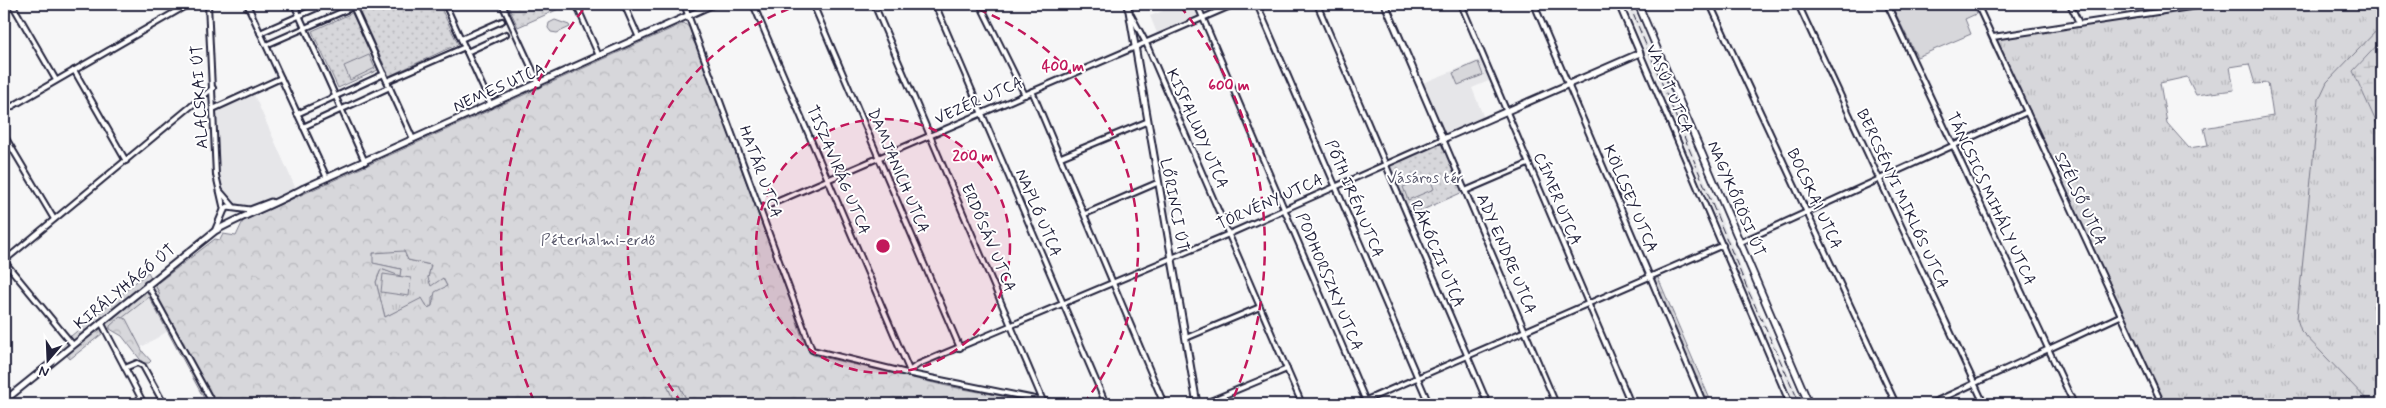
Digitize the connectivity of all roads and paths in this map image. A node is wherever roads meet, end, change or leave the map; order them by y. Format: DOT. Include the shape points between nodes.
graph roads {
  1 [pos="12,4"];
  2 [pos="189,4"];
  3 [pos="208,4"];
  4 [pos="247,4"];
  5 [pos="294,4"];
  6 [pos="326,4"];
  7 [pos="445,4"];
  8 [pos="502,4"];
  9 [pos="578,4"];
  10 [pos="624,4"];
  11 [pos="684,4"];
  12 [pos="714,4"];
  13 [pos="753,4"];
  14 [pos="813,4"];
  15 [pos="874,4"];
  16 [pos="935,4"];
  17 [pos="980,4"];
  18 [pos="1126,4"];
  19 [pos="1197,4"];
  20 [pos="1235,4"];
  21 [pos="1257,4"];
  22 [pos="1317,4"];
  23 [pos="1386,4"];
  24 [pos="1460,4"];
  25 [pos="1534,4"];
  26 [pos="1619,4"];
  27 [pos="1638,4"];
  28 [pos="1710,4"];
  29 [pos="1798,4"];
  30 [pos="1887,4"];
  31 [pos="1977,4"];
  32 [pos="2070,4"];
  33 [pos="2156,4"];
  34 [pos="2210,4"];
  35 [pos="353,6"];
  36 [pos="1128,11"];
  37 [pos="2160,12"];
  38 [pos="299,16"];
  39 [pos="688,16"];
  40 [pos="1203,18"];
  41 [pos="502,21"];
  42 [pos="2079,23"];
  43 [pos="305,28"];
  44 [pos="260,33"];
  45 [pos="506,34"];
  46 [pos="1993,37"];
  47 [pos="639,38"];
  48 [pos="461,39"];
  49 [pos="1146,43"];
  50 [pos="266,45"];
  51 [pos="465,47"];
  52 [pos="1134,48"];
  53 [pos="467,52"];
  54 [pos="1640,53"];
  55 [pos="599,56"];
  56 [pos="74,70"];
  57 [pos="384,74"];
  58 [pos="281,78"];
  59 [pos="56,80"];
  60 [pos="387,81"];
  61 [pos="539,84"];
  62 [pos="1568,85"];
  63 [pos="390,87"];
  64 [pos="213,88"];
  65 [pos="1032,91"];
  66 [pos="1025,95"];
  67 [pos="336,96"];
  68 [pos="490,106"];
  69 [pos="213,109"];
  70 [pos="342,109"];
  71 [pos="4,111"];
  72 [pos="1506,111"];
  73 [pos="2027,112"];
  74 [pos="297,114"];
  75 [pos="982,114"];
  76 [pos="1146,122"];
  77 [pos="303,127"];
  78 [pos="4,135"];
  79 [pos="931,136"];
  80 [pos="414,139"];
  81 [pos="1443,139"];
  82 [pos="1952,145"];
  83 [pos="880,158"];
  84 [pos="1061,158"];
  85 [pos="126,161"];
  86 [pos="365,162"];
  87 [pos="1386,164"];
  88 [pos="1528,164"];
  89 [pos="327,178"];
  90 [pos="1879,179"];
  91 [pos="828,180"];
  92 [pos="1157,182"];
  93 [pos="1335,187"];
  94 [pos="218,189"];
  95 [pos="1465,191"];
  96 [pos="295,193"];
  97 [pos="235,208"];
  98 [pos="760,209"];
  99 [pos="1284,209"];
  100 [pos="1806,212"];
  101 [pos="224,213"];
  102 [pos="1085,214"];
  103 [pos="54,220"];
  104 [pos="234,221"];
  105 [pos="215,230"];
  106 [pos="1229,234"];
  107 [pos="1739,243"];
  108 [pos="1723,245"];
  109 [pos="1171,257"];
  110 [pos="4,261"];
  111 [pos="1650,277"];
  112 [pos="1114,282"];
  113 [pos="147,284"];
  114 [pos="1063,304"];
  115 [pos="1588,304"];
  116 [pos="1260,307"];
  117 [pos="2120,316"];
  118 [pos="101,322"];
  119 [pos="1012,326"];
  120 [pos="1525,331"];
  121 [pos="1186,338"];
  122 [pos="73,345"];
  123 [pos="960,348"];
  124 [pos="2048,349"];
  125 [pos="1468,356"];
  126 [pos="125,368"];
  127 [pos="1287,369"];
  128 [pos="910,372"];
  129 [pos="1418,376"];
  130 [pos="1974,383"];
  131 [pos="4,401"];
  132 [pos="1043,401"];
  133 [pos="1366,402"];
  134 [pos="144,404"];
  135 [pos="164,404"];
  136 [pos="213,404"];
  137 [pos="1060,404"];
  138 [pos="1106,404"];
  139 [pos="1164,404"];
  140 [pos="1197,404"];
  141 [pos="1203,404"];
  142 [pos="1302,404"];
  143 [pos="1357,404"];
  144 [pos="1429,404"];
  145 [pos="1488,404"];
  146 [pos="1556,404"];
  147 [pos="1631,404"];
  148 [pos="1704,404"];
  149 [pos="1790,404"];
  150 [pos="1808,404"];
  151 [pos="1896,404"];
  152 [pos="1930,404"];
  153 [pos="1984,404"];
  154 [pos="2074,404"];
  155 [pos="2162,404"];
  1 -- 59 [label="street"];
  2 -- 56 [label="street"];
  3 -- 64 [label="street, ALACSKAI ÚT"];
  4 -- 44 [label="street"];
  5 -- 38 [label="street"];
  6 -- 38 [label="street"];
  7 -- 48 [label="street"];
  8 -- 61 [label="street"];
  9 -- 55 [label="street"];
  10 -- 47 [label="street"];
  11 -- 39 [label="street, HATÁR UTCA"];
  12 -- 39 [label="street, NEMES UTCA"];
  13 -- 91 [label="street, TISZAVIRÁG UTCA"];
  14 -- 83 [label="street, DAMJANICH UTCA"];
  15 -- 79 [label="street, ERDŐSÁV UTCA"];
  16 -- 75 [label="street, NAPLÓ UTCA"];
  17 -- 66 [label="street"];
  18 -- 36 [label="street, KISFALUDY UTCA"];
  19 -- 40 [label="street, PODHORSZKY UTCA"];
  20 -- 40 [label="street, VEZÉR UTCA"];
  21 -- 93 [label="street, PÓTH IRÉN UTCA"];
  22 -- 87 [label="street, RÁKÓCZI UTCA"];
  23 -- 81 [label="street, ADY ENDRE UTCA"];
  24 -- 72 [label="street, CÍMER UTCA"];
  25 -- 62 [label="street, KÖLCSEY UTCA"];
  26 -- 54 [label="street, VASÚT UTCA"];
  27 -- 107 [label="main road, NAGYKŐRÖSI ÚT"];
  28 -- 100 [label="street, BOCSKAI UTCA"];
  29 -- 90 [label="street, BERCSÉNYI MIKLÓS UTCA"];
  30 -- 82 [label="street, TÁNCSICS MIHÁLY UTCA"];
  31 -- 46 [label="street, SZÉLSŐ UTCA"];
  32 -- 42 [label="street"];
  33 -- 37 [label="street"];
  34 -- 37 [label="street"];
  35 -- 43 [label="street"];
  35 -- 57 [label="street"];
  36 -- 49 [label="street, KISFALUDY UTCA"];
  36 -- 52 [label="street, LŐRINCI ÚT"];
  37 -- 42 [label="street"];
  38 -- 43 [label="street"];
  38 -- 44 [label="street"];
  39 -- 47 [label="street, NEMES UTCA"];
  39 -- 98 [label="street, HATÁR UTCA"];
  40 -- 49 [label="street, VEZÉR UTCA"];
  40 -- 99 [label="street, PODHORSZKY UTCA"];
  41 -- 48 [label="street"];
  42 -- 46 [label="street"];
  43 -- 50 [label="street"];
  43 -- 67 [label="street"];
  44 -- 50 [label="street"];
  45 -- 53 [label="street"];
  46 -- 73 [label="street, SZÉLSŐ UTCA"];
  47 -- 55 [label="street, NEMES UTCA"];
  48 -- 51 [label="street"];
  49 -- 52 [label="street, VEZÉR UTCA"];
  49 -- 106 [label="street, KISFALUDY UTCA"];
  50 -- 58 [label="street"];
  51 -- 53 [label="street"];
  51 -- 60 [label="street"];
  52 -- 65 [label="street, VEZÉR UTCA"];
  52 -- 76 [label="street, LŐRINCI ÚT"];
  53 -- 68 [label="street"];
  54 -- 62 [label="street, TÖRVÉNY UTCA"];
  54 -- 108 [label="street, VASÚT UTCA"];
  55 -- 61 [label="street, NEMES UTCA"];
  56 -- 59 [label="street"];
  56 -- 85 [label="street"];
  57 -- 60 [label="street"];
  57 -- 67 [label="street"];
  58 -- 69 [label="street"];
  58 -- 74 [label="street"];
  59 -- 71 [label="street"];
  60 -- 63 [label="street"];
  61 -- 68 [label="street, NEMES UTCA"];
  62 -- 72 [label="street, TÖRVÉNY UTCA"];
  62 -- 111 [label="street, KÖLCSEY UTCA"];
  63 -- 70 [label="street"];
  63 -- 80 [label="street"];
  64 -- 69 [label="street, ALACSKAI ÚT"];
  64 -- 85 [label="street"];
  65 -- 66 [label="street, VEZÉR UTCA"];
  65 -- 84 [label="street"];
  66 -- 75 [label="street, VEZÉR UTCA"];
  67 -- 70 [label="street"];
  67 -- 74 [label="street"];
  68 -- 80 [label="street, NEMES UTCA"];
  69 -- 94 [label="street, ALACSKAI ÚT"];
  70 -- 77 [label="street"];
  70 -- 86 [label="street"];
  72 -- 81 [label="street, TÖRVÉNY UTCA"];
  72 -- 88 [label="street, CÍMER UTCA"];
  73 -- 82 [label="street"];
  73 -- 117 [label="street, SZÉLSŐ UTCA"];
  74 -- 77 [label="street"];
  75 -- 79 [label="street, VEZÉR UTCA"];
  75 -- 114 [label="street, NAPLÓ UTCA"];
  76 -- 84 [label="street"];
  76 -- 92 [label="street, LŐRINCI ÚT"];
  77 -- 89 [label="street"];
  78 -- 103 [label="street"];
  79 -- 83 [label="street, VEZÉR UTCA"];
  79 -- 119 [label="street, ERDŐSÁV UTCA"];
  80 -- 86 [label="street, NEMES UTCA"];
  81 -- 87 [label="street, TÖRVÉNY UTCA"];
  81 -- 95 [label="street, ADY ENDRE UTCA"];
  82 -- 90 [label="street"];
  82 -- 124 [label="street, TÁNCSICS MIHÁLY UTCA"];
  83 -- 91 [label="street, VEZÉR UTCA"];
  83 -- 123 [label="street, DAMJANICH UTCA"];
  84 -- 102 [label="street"];
  85 -- 103 [label="street"];
  86 -- 89 [label="street, NEMES UTCA"];
  87 -- 93 [label="street, TÖRVÉNY UTCA"];
  87 -- 125 [label="street, RÁKÓCZI UTCA"];
  88 -- 95 [label="street"];
  88 -- 115 [label="street, CÍMER UTCA"];
  89 -- 96 [label="street, NEMES UTCA"];
  90 -- 100 [label="street"];
  90 -- 130 [label="street, BERCSÉNYI MIKLÓS UTCA"];
  91 -- 98 [label="street, VEZÉR UTCA"];
  91 -- 128 [label="street, TISZAVIRÁG UTCA"];
  92 -- 102 [label="street"];
  92 -- 109 [label="street, LŐRINCI ÚT"];
  93 -- 99 [label="street, TÖRVÉNY UTCA"];
  93 -- 129 [label="street, PÓTH IRÉN UTCA"];
  94 -- 97 [label="street"];
  94 -- 101 [label="street, ALACSKAI ÚT"];
  95 -- 120 [label="street, ADY ENDRE UTCA"];
  96 -- 97 [label="street, NEMES UTCA" via="254,210"];
  96 -- 104 [label="street, NEMES UTCA"];
  97 -- 101 [label="street"];
  97 -- 104 [label="street" via="239,214"];
  98 -- 128 [label="street, HATÁR UTCA" via="812,350"];
  99 -- 106 [label="street, TÖRVÉNY UTCA"];
  99 -- 133 [label="street, PODHORSZKY UTCA"];
  100 -- 107 [label="street"];
  100 -- 151 [label="street, BOCSKAI UTCA"];
  101 -- 104 [label="street" via="225,219"];
  101 -- 105 [label="street, KIRÁLYHÁGÓ ÚT"];
  102 -- 112 [label="street"];
  103 -- 110 [label="street"];
  104 -- 105 [label="street, KIRÁLYHÁGÓ ÚT"];
  105 -- 113 [label="street, KIRÁLYHÁGÓ ÚT"];
  106 -- 109 [label="street, TÖRVÉNY UTCA"];
  106 -- 116 [label="street, KISFALUDY UTCA"];
  107 -- 150 [label="main road, NAGYKŐRÖSI ÚT"];
  108 -- 111 [label="street"];
  108 -- 149 [label="street, VASÚT UTCA"];
  109 -- 112 [label="street, TÖRVÉNY UTCA"];
  109 -- 121 [label="street, LŐRINCI ÚT"];
  110 -- 122 [label="street"];
  111 -- 115 [label="street"];
  111 -- 148 [label="street, KÖLCSEY UTCA"];
  112 -- 114 [label="street, TÖRVÉNY UTCA"];
  112 -- 139 [label="street"];
  113 -- 118 [label="street, KIRÁLYHÁGÓ ÚT"];
  113 -- 136 [label="street"];
  114 -- 119 [label="street, TÖRVÉNY UTCA"];
  114 -- 138 [label="street, NAPLÓ UTCA"];
  115 -- 120 [label="street"];
  115 -- 147 [label="street, CÍMER UTCA"];
  116 -- 121 [label="street"];
  116 -- 127 [label="street, KISFALUDY UTCA"];
  117 -- 124 [label="street"];
  117 -- 155 [label="street, SZÉLSŐ UTCA"];
  118 -- 122 [label="street, KIRÁLYHÁGÓ ÚT"];
  118 -- 126 [label="street"];
  119 -- 123 [label="street, TÖRVÉNY UTCA"];
  119 -- 132 [label="street, ERDŐSÁV UTCA"];
  120 -- 125 [label="street"];
  120 -- 146 [label="street, ADY ENDRE UTCA"];
  121 -- 140 [label="street, LŐRINCI ÚT"];
  122 -- 131 [label="street, KIRÁLYHÁGÓ ÚT"];
  123 -- 128 [label="street, TÖRVÉNY UTCA" via="919,364"];
  124 -- 130 [label="street"];
  124 -- 154 [label="street, TÁNCSICS MIHÁLY UTCA"];
  125 -- 129 [label="street"];
  125 -- 145 [label="street, RÁKÓCZI UTCA"];
  126 -- 134 [label="street"];
  126 -- 135 [label="street" via="136,363 143,366"];
  127 -- 141 [label="street"];
  127 -- 142 [label="street, KISFALUDY UTCA"];
  128 -- 132 [label="street"];
  129 -- 133 [label="street"];
  129 -- 144 [label="street, PÓTH IRÉN UTCA"];
  130 -- 152 [label="street"];
  130 -- 153 [label="street, BERCSÉNYI MIKLÓS UTCA"];
  132 -- 137 [label="street"];
  133 -- 143 [label="street"];
}
